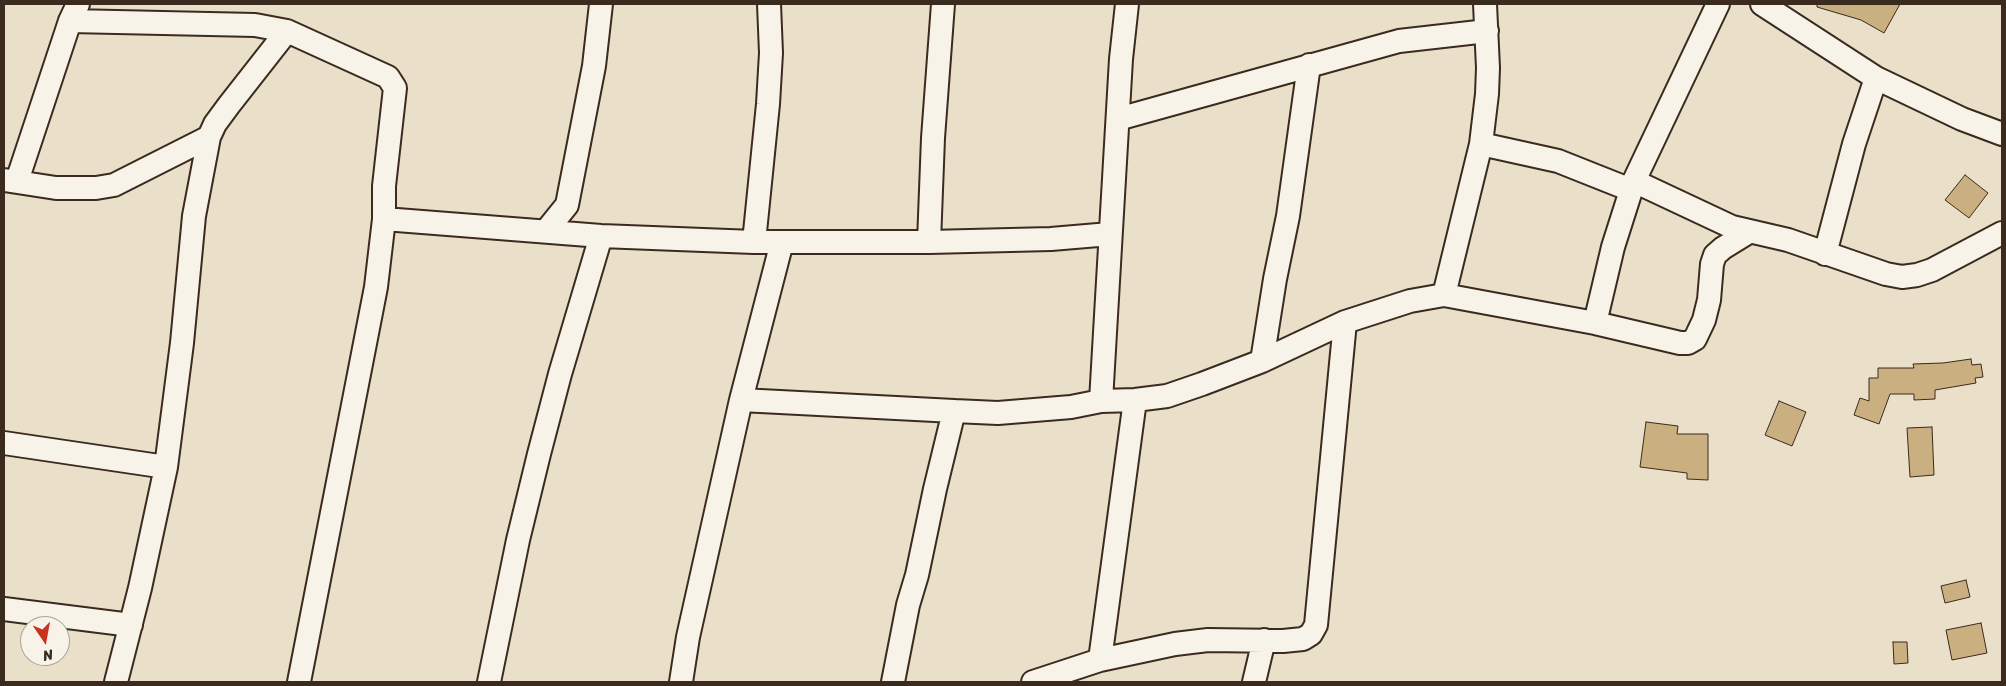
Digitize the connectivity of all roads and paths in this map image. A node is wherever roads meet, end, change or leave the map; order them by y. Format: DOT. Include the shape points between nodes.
graph roads {
  1 [pos="601,4"];
  2 [pos="769,4"];
  3 [pos="943,4"];
  4 [pos="1127,4"];
  5 [pos="1485,4"];
  6 [pos="1718,4"];
  7 [pos="1762,4"];
  8 [pos="74,12"];
  9 [pos="1487,31"];
  10 [pos="287,32"];
  11 [pos="1309,65"];
  12 [pos="1876,78"];
  13 [pos="1118,119"];
  14 [pos="2002,134"];
  15 [pos="209,137"];
  16 [pos="1481,144"];
  17 [pos="10,181"];
  18 [pos="1632,185"];
  19 [pos="566,206"];
  20 [pos="384,220"];
  21 [pos="546,231"];
  22 [pos="1749,232"];
  23 [pos="2002,233"];
  24 [pos="576,234"];
  25 [pos="1110,234"];
  26 [pos="601,236"];
  27 [pos="754,242"];
  28 [pos="782,242"];
  29 [pos="929,242"];
  30 [pos="1824,254"];
  31 [pos="1444,295"];
  32 [pos="1345,322"];
  33 [pos="1594,323"];
  34 [pos="1262,361"];
  35 [pos="742,400"];
  36 [pos="1135,400"];
  37 [pos="1101,401"];
  38 [pos="954,411"];
  39 [pos="4,443"];
  40 [pos="166,467"];
  41 [pos="4,608"];
  42 [pos="131,625"];
  43 [pos="1264,640"];
  44 [pos="1100,660"];
  45 [pos="116,682"];
  46 [pos="299,682"];
  47 [pos="489,682"];
  48 [pos="681,682"];
  49 [pos="894,682"];
  50 [pos="1033,682"];
  51 [pos="1254,682"];
  1 -- 19 [label="street" via="594,66"];
  2 -- 27 [label="street" via="768,104"];
  3 -- 29 [label="street"];
  4 -- 13 [label="street"];
  5 -- 9 [label="street"];
  6 -- 18 [label="street"];
  7 -- 12 [label="street"];
  8 -- 10 [label="street" via="254,25"];
  8 -- 17 [label="street"];
  9 -- 11 [label="street" via="1399,40"];
  9 -- 16 [label="street" via="1487,94"];
  10 -- 15 [label="street" via="228,105"];
  10 -- 20 [label="street" via="392,81 395,88 384,186"];
  11 -- 13 [label="street"];
  11 -- 34 [label="street" via="1288,216"];
  12 -- 14 [label="street" via="1962,119"];
  12 -- 30 [label="street"];
  13 -- 25 [label="street"];
  15 -- 17 [label="street" via="114,185 56,188"];
  15 -- 40 [label="street" via="194,216"];
  16 -- 18 [label="street" via="1558,161"];
  16 -- 31 [label="street"];
  18 -- 22 [label="street"];
  18 -- 33 [label="street"];
  19 -- 21 [label="street"];
  19 -- 24 [label="street"];
  20 -- 21 [label="street"];
  20 -- 46 [label="street" via="364,353"];
  21 -- 24 [label="street"];
  22 -- 30 [label="street" via="1788,240"];
  22 -- 33 [label="street" via="1715,255 1709,300 1695,339 1680,343"];
  23 -- 30 [label="street" via="1932,270 1902,277"];
  24 -- 26 [label="street"];
  25 -- 29 [label="street"];
  25 -- 37 [label="street"];
  26 -- 27 [label="street"];
  26 -- 47 [label="street" via="560,374 530,492"];
  27 -- 28 [label="street"];
  28 -- 29 [label="street"];
  28 -- 35 [label="street"];
  31 -- 32 [label="street" via="1410,301"];
  31 -- 33 [label="street"];
  32 -- 34 [label="street"];
  32 -- 43 [label="street" via="1316,625 1303,639"];
  34 -- 36 [label="street" via="1167,396"];
  35 -- 38 [label="street"];
  35 -- 48 [label="street" via="688,637"];
  36 -- 37 [label="street"];
  36 -- 44 [label="street"];
  37 -- 38 [label="street" via="998,413"];
  38 -- 49 [label="street" via="908,605"];
  39 -- 40 [label="street"];
  40 -- 42 [label="street"];
  41 -- 42 [label="street"];
  42 -- 45 [label="street"];
  43 -- 44 [label="street" via="1208,640 1175,644"];
  43 -- 51 [label="street"];
  44 -- 50 [label="street"];
}
